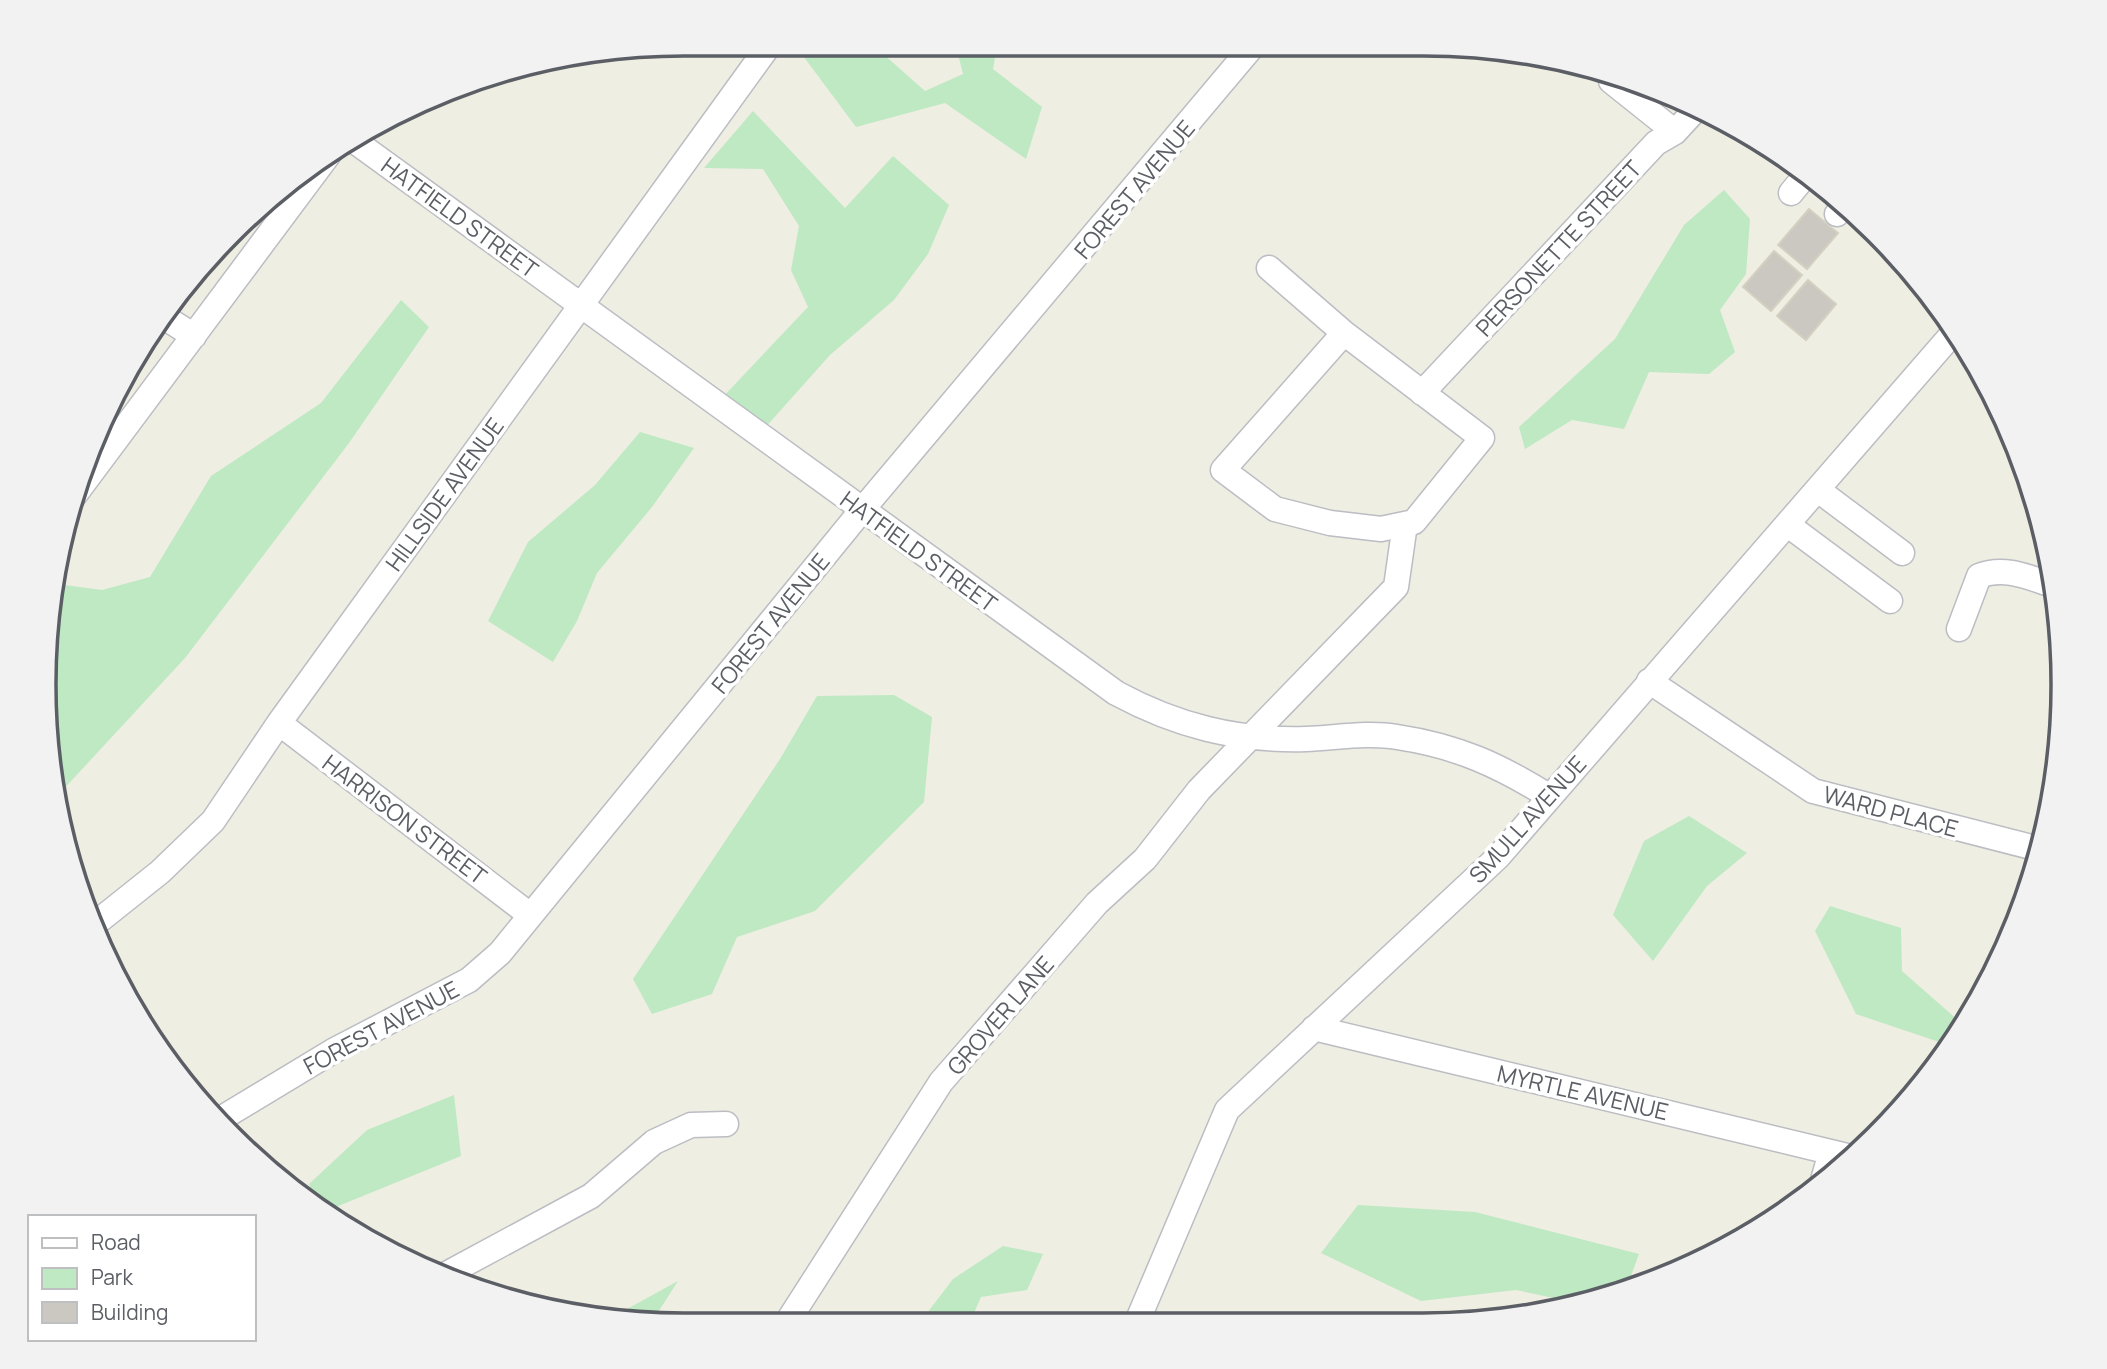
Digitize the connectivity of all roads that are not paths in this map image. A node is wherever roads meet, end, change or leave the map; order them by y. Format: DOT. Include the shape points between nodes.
graph roads {
  1 [pos="761,56"];
  2 [pos="1244,56"];
  3 [pos="1619,87"];
  4 [pos="1690,116"];
  5 [pos="1675,132"];
  6 [pos="361,146"];
  7 [pos="309,181"];
  8 [pos="1269,268"];
  9 [pos="580,305"];
  10 [pos="172,322"];
  11 [pos="1344,333"];
  12 [pos="194,336"];
  13 [pos="1948,339"];
  14 [pos="1422,393"];
  15 [pos="94,469"];
  16 [pos="1818,490"];
  17 [pos="862,510"];
  18 [pos="1405,524"];
  19 [pos="1788,525"];
  20 [pos="1902,553"];
  21 [pos="2042,582"];
  22 [pos="1890,601"];
  23 [pos="1959,629"];
  24 [pos="1649,681"];
  25 [pos="279,723"];
  26 [pos="1249,737"];
  27 [pos="1550,797"];
  28 [pos="2030,847"];
  29 [pos="530,915"];
  30 [pos="101,919"];
  31 [pos="1314,1028"];
  32 [pos="227,1115"];
  33 [pos="726,1124"];
  34 [pos="1841,1154"];
  35 [pos="455,1269"];
  36 [pos="793,1313"];
  37 [pos="1141,1313"];
  1 -- 9 [label="street, HILLSIDE AVENUE"];
  2 -- 17 [label="street, FOREST AVENUE"];
  3 -- 5 [label="street"];
  4 -- 5 [label="street, PERSONETTE STREET"];
  5 -- 14 [label="street, PERSONETTE STREET" via="1656,143"];
  6 -- 9 [label="street, HATFIELD STREET"];
  7 -- 12 [label="street"];
  8 -- 11 [label="street"];
  9 -- 17 [label="street, HATFIELD STREET"];
  9 -- 25 [label="street, HILLSIDE AVENUE"];
  10 -- 12 [label="street"];
  11 -- 14 [label="street"];
  11 -- 18 [label="street" via="1223,470 1275,509 1330,523 1381,529"];
  12 -- 15 [label="street"];
  13 -- 16 [label="street, SMULL AVENUE"];
  14 -- 18 [label="street" via="1482,438 1414,522"];
  16 -- 19 [label="street, SMULL AVENUE"];
  16 -- 20 [label="street"];
  17 -- 26 [label="street, HATFIELD STREET" via="1116,693 1185,724"];
  17 -- 29 [label="street, FOREST AVENUE"];
  18 -- 26 [label="street, GROVER LANE" via="1396,587"];
  19 -- 22 [label="street"];
  19 -- 24 [label="street, SMULL AVENUE"];
  21 -- 23 [label="street" via="2014,573 1979,576"];
  24 -- 27 [label="street, SMULL AVENUE"];
  24 -- 28 [label="street, WARD PLACE" via="1813,791"];
  25 -- 29 [label="street, HARRISON STREET"];
  25 -- 30 [label="street, HILLSIDE AVENUE" via="213,821"];
  26 -- 27 [label="street, HATFIELD STREET" via="1394,736 1459,750 1505,769"];
  26 -- 36 [label="street, GROVER LANE" via="1199,790 1145,859 1097,903 941,1082"];
  27 -- 31 [label="street, SMULL AVENUE" via="1498,857"];
  29 -- 32 [label="street, FOREST AVENUE" via="500,953 469,980 333,1051"];
  31 -- 34 [label="street, MYRTLE AVENUE"];
  31 -- 37 [label="street, SMULL AVENUE" via="1227,1110"];
  33 -- 35 [label="street" via="691,1125 654,1142 591,1196"];
}
